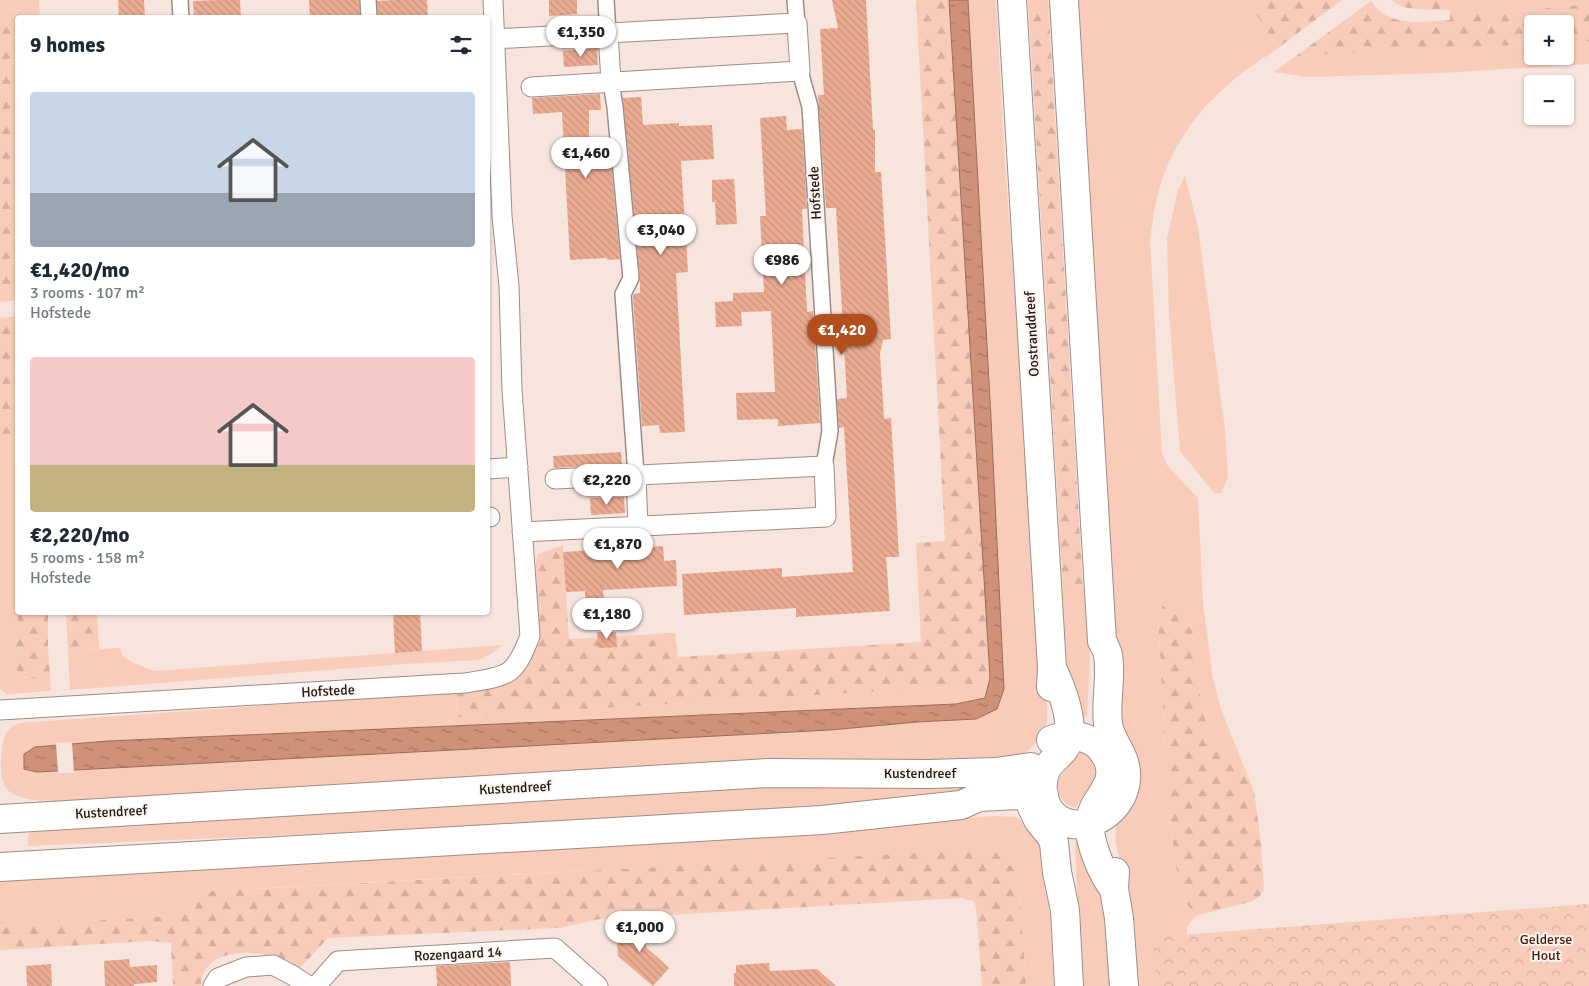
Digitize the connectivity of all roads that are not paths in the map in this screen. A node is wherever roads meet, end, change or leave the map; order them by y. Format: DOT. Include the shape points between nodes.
graph roads {
  1 [pos="180,0"];
  2 [pos="368,0"];
  3 [pos="492,0"];
  4 [pos="606,0"];
  5 [pos="795,0"];
  6 [pos="1012,0"];
  7 [pos="1064,0"];
  8 [pos="181,15"];
  9 [pos="369,15"];
  10 [pos="796,23"];
  11 [pos="608,33"];
  12 [pos="493,39"];
  13 [pos="800,71"];
  14 [pos="611,82"];
  15 [pos="531,87"];
  16 [pos="493,136"];
  17 [pos="824,466"];
  18 [pos="518,467"];
  19 [pos="490,469"];
  20 [pos="636,475"];
  21 [pos="555,479"];
  22 [pos="638,526"];
  23 [pos="522,532"];
  24 [pos="0,710"];
  25 [pos="1082,738"];
  26 [pos="1031,768"];
  27 [pos="1035,800"];
  28 [pos="0,819"];
  29 [pos="1077,824"];
  30 [pos="0,867"];
  31 [pos="213,986"];
  32 [pos="309,986"];
  33 [pos="316,986"];
  34 [pos="598,986"];
  35 [pos="1069,986"];
  36 [pos="1124,986"];
  1 -- 8 [label="street"];
  2 -- 9 [label="street"];
  3 -- 12 [label="street, Hofstede"];
  4 -- 11 [label="street"];
  5 -- 10 [label="street, Hofstede"];
  6 -- 25 [label="main road, Oostranddreef" via="1052,668 1060,684 1068,720"];
  7 -- 25 [label="main road" via="1102,641 1096,657 1093,706"];
  10 -- 11 [label="street"];
  10 -- 13 [label="street, Hofstede"];
  11 -- 12 [label="street"];
  11 -- 14 [label="street"];
  12 -- 16 [label="street, Hofstede"];
  13 -- 14 [label="street"];
  13 -- 17 [label="street, Hofstede" via="810,107 830,431"];
  14 -- 15 [label="street"];
  14 -- 20 [label="street" via="631,278 623,294"];
  16 -- 18 [label="street, Hofstede" via="509,286"];
  17 -- 20 [label="street"];
  17 -- 22 [label="street, Hofstede" via="826,517"];
  18 -- 19 [label="street"];
  18 -- 23 [label="street, Hofstede"];
  20 -- 21 [label="street"];
  20 -- 22 [label="street"];
  22 -- 23 [label="street, Hofstede"];
  23 -- 24 [label="street, Hofstede" via="530,636 522,656 510,671 489,679"];
  25 -- 26 [label="main road" via="1042,747"];
  25 -- 27 [label="main road" via="1068,741 1062,753 1047,768"];
  25 -- 29 [label="main road" via="1125,764 1126,775 1122,796 1116,805"];
  26 -- 27 [label="main road" via="1028,782"];
  26 -- 28 [label="main road, Kustendreef" via="929,774 766,773"];
  27 -- 29 [label="main road" via="1051,813"];
  27 -- 30 [label="main road" via="980,810 961,805 822,820"];
  29 -- 35 [label="main road" via="1054,843 1065,910"];
  29 -- 36 [label="main road" via="1104,836 1116,874 1114,889"];
  31 -- 32 [label="street" via="218,978 246,967 273,965"];
  33 -- 34 [label="street, Rozengaard 14" via="338,961 555,948"];
}
